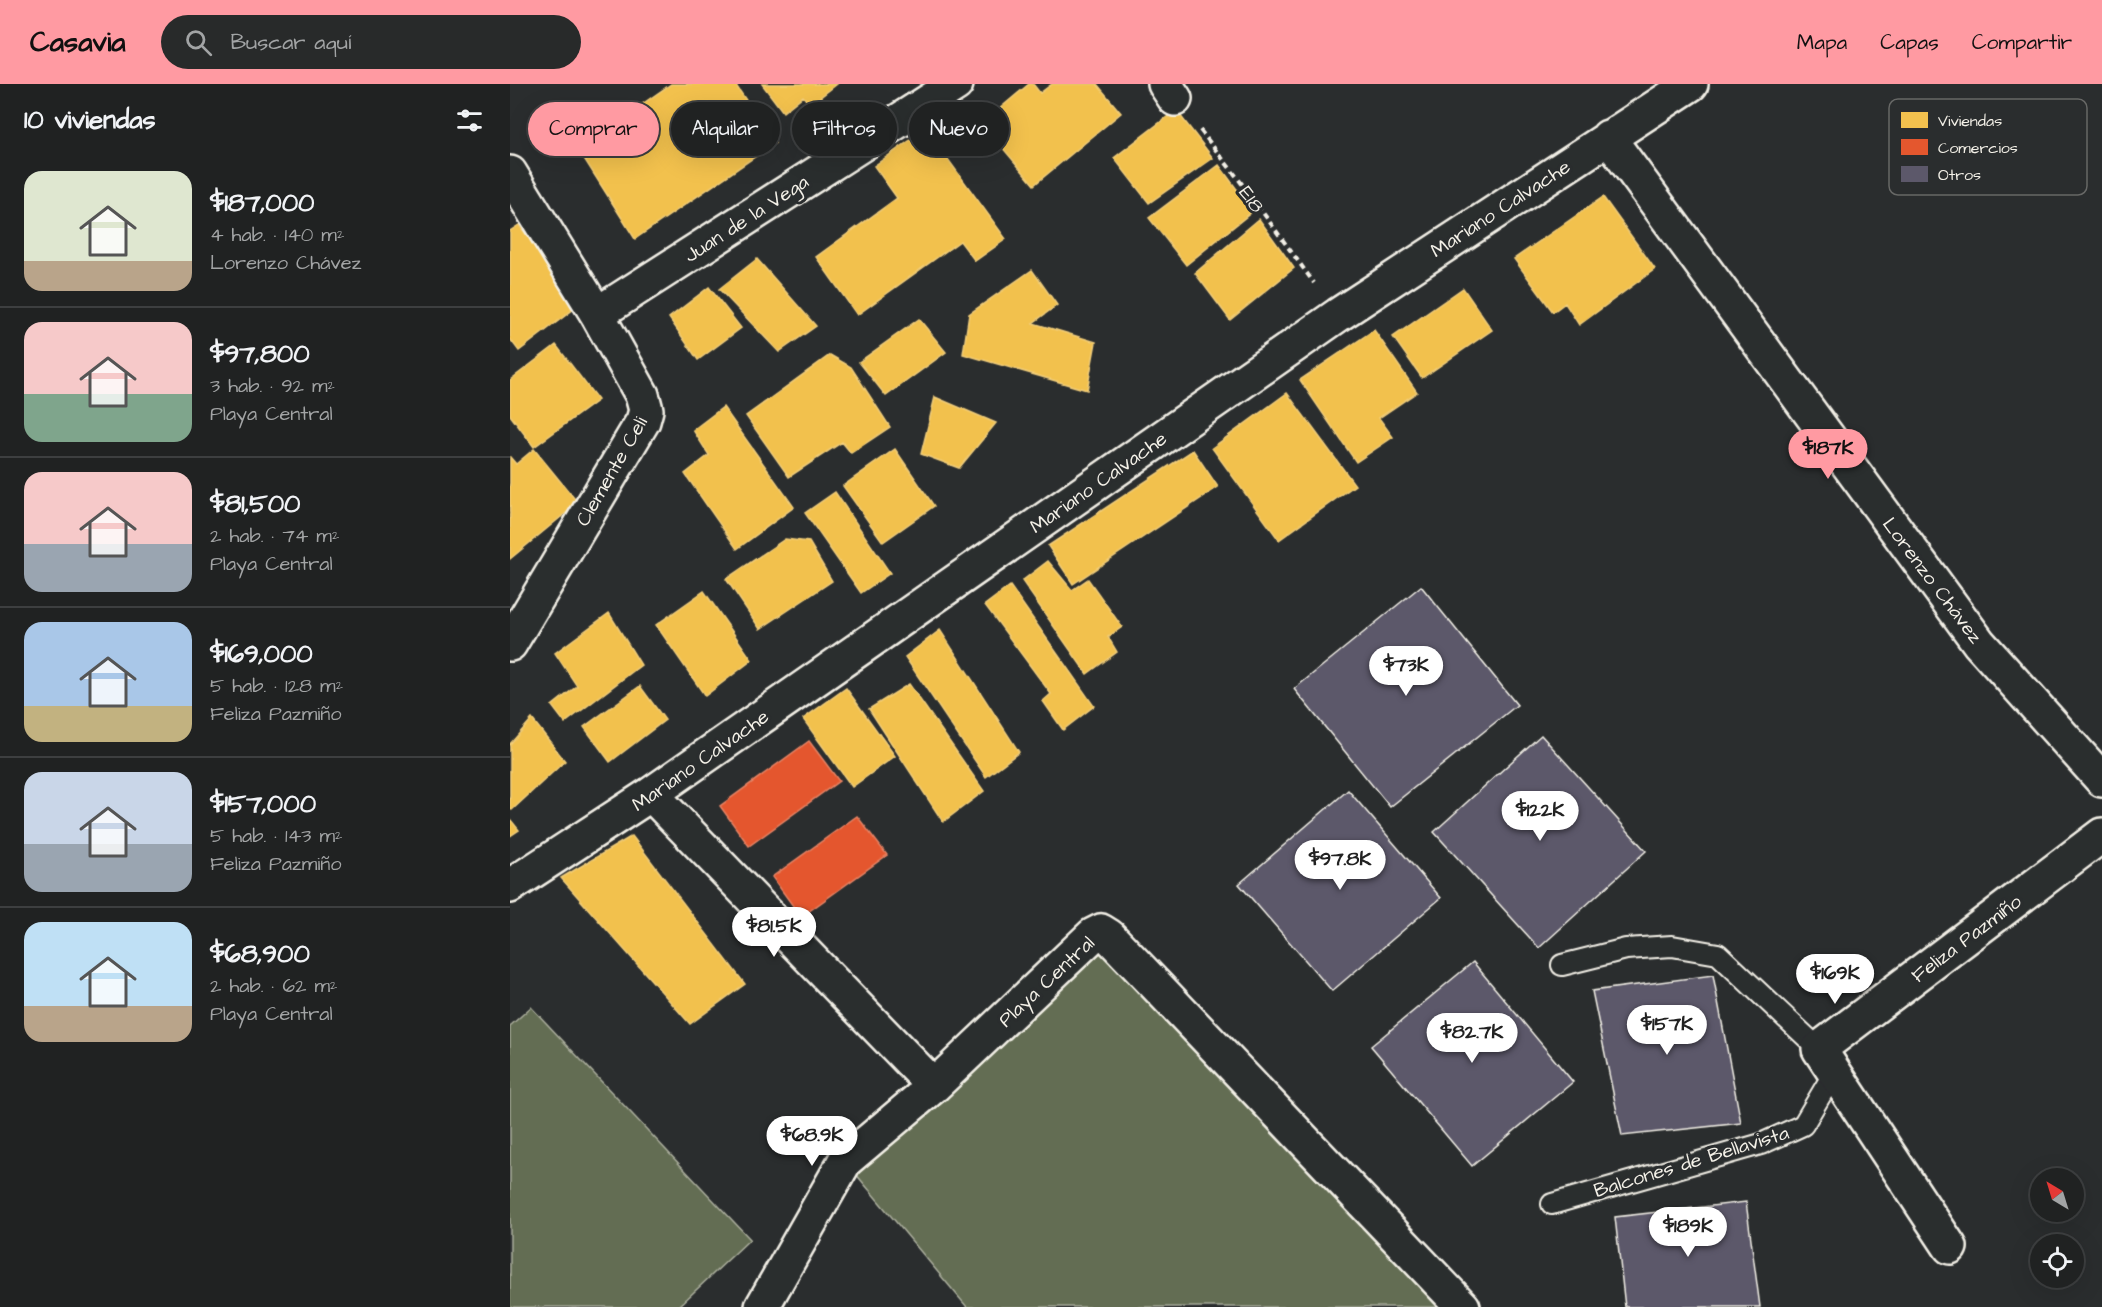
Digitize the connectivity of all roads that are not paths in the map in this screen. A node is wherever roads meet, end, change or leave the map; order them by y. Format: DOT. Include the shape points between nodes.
graph roads {
  1 [pos="956,84"];
  2 [pos="1691,84"];
  3 [pos="1608,137"];
  4 [pos="511,176"];
  5 [pos="597,314"];
  6 [pos="510,644"];
  7 [pos="2102,780"];
  8 [pos="651,794"];
  9 [pos="2102,835"];
  10 [pos="510,886"];
  11 [pos="1562,965"];
  12 [pos="1827,1060"];
  13 [pos="934,1086"];
  14 [pos="1552,1204"];
  15 [pos="1950,1247"];
  16 [pos="762,1307"];
  17 [pos="1463,1307"];
  1 -- 5 [label="street, Juan de la Vega"];
  2 -- 3 [label="street, Mariano Calvache"];
  3 -- 7 [label="street, Lorenzo Chávez" via="1979,643"];
  3 -- 8 [label="street, Mariano Calvache" via="1338,315"];
  4 -- 5 [label="street, Clemente Celi"];
  5 -- 6 [label="street, Clemente Celi" via="642,395 646,413"];
  8 -- 10 [label="street, Mariano Calvache"];
  8 -- 13 [label="street"];
  9 -- 12 [label="street, Feliza Pazmiño"];
  11 -- 12 [label="lane" via="1626,949 1672,946 1718,954"];
  12 -- 14 [label="lane, Balcones de Bellavista" via="1803,1125 1761,1144"];
  12 -- 15 [label="street"];
  13 -- 16 [label="street" via="845,1161"];
  13 -- 17 [label="street, Playa Central" via="1101,931"];
}
